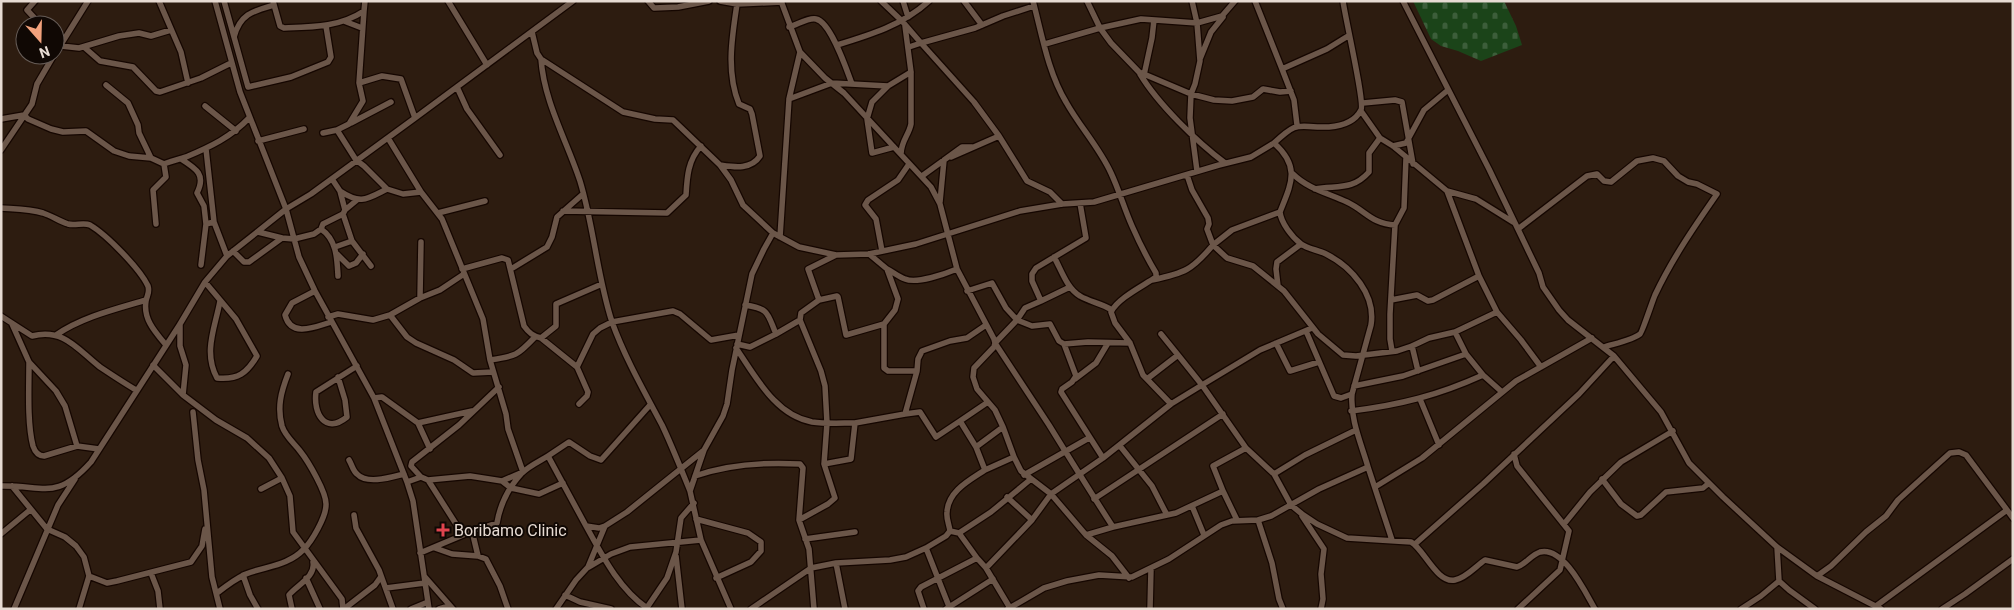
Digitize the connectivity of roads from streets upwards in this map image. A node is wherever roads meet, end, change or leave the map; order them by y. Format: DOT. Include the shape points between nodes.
graph roads {
  1 [pos="34,1"];
  2 [pos="88,1"];
  3 [pos="158,1"];
  4 [pos="215,1"];
  5 [pos="224,1"];
  6 [pos="365,1"];
  7 [pos="448,1"];
  8 [pos="573,1"];
  9 [pos="648,1"];
  10 [pos="709,1"];
  11 [pos="720,1"];
  12 [pos="881,1"];
  13 [pos="904,1"];
  14 [pos="929,1"];
  15 [pos="964,1"];
  16 [pos="1087,1"];
  17 [pos="1192,1"];
  18 [pos="1236,1"];
  19 [pos="1255,1"];
  20 [pos="1342,1"];
  21 [pos="1403,1"];
  22 [pos="781,2"];
  23 [pos="273,3"];
  24 [pos="737,4"];
  25 [pos="1034,4"];
  26 [pos="364,11"];
  27 [pos="1226,13"];
  28 [pos="31,15"];
  29 [pos="908,17"];
  30 [pos="1154,20"];
  31 [pos="344,21"];
  32 [pos="903,22"];
  33 [pos="1197,23"];
  34 [pos="326,26"];
  35 [pos="790,26"];
  36 [pos="982,26"];
  37 [pos="362,28"];
  38 [pos="1100,28"];
  39 [pos="171,30"];
  40 [pos="532,32"];
  41 [pos="1348,36"];
  42 [pos="234,37"];
  43 [pos="65,39"];
  44 [pos="921,43"];
  45 [pos="1045,44"];
  46 [pos="836,45"];
  47 [pos="65,47"];
  48 [pos="84,47"];
  49 [pos="909,47"];
  50 [pos="800,52"];
  51 [pos="239,57"];
  52 [pos="541,59"];
  53 [pos="230,61"];
  54 [pos="1200,61"];
  55 [pos="47,65"];
  56 [pos="487,65"];
  57 [pos="1282,68"];
  58 [pos="911,72"];
  59 [pos="1142,74"];
  60 [pos="188,83"];
  61 [pos="359,83"];
  62 [pos="832,83"];
  63 [pos="852,84"];
  64 [pos="106,85"];
  65 [pos="888,86"];
  66 [pos="457,87"];
  67 [pos="1448,90"];
  68 [pos="1291,91"];
  69 [pos="1191,94"];
  70 [pos="789,99"];
  71 [pos="391,102"];
  72 [pos="1363,103"];
  73 [pos="205,106"];
  74 [pos="1361,111"];
  75 [pos="24,115"];
  76 [pos="1,118"];
  77 [pos="249,118"];
  78 [pos="415,118"];
  79 [pos="867,119"];
  80 [pos="349,124"];
  81 [pos="1296,125"];
  82 [pos="304,129"];
  83 [pos="337,130"];
  84 [pos="236,131"];
  85 [pos="323,133"];
  86 [pos="1191,133"];
  87 [pos="999,136"];
  88 [pos="388,138"];
  89 [pos="1380,138"];
  90 [pos="1408,138"];
  91 [pos="258,141"];
  92 [pos="1274,143"];
  93 [pos="701,146"];
  94 [pos="1393,146"];
  95 [pos="894,147"];
  96 [pos="206,149"];
  97 [pos="1,150"];
  98 [pos="901,154"];
  99 [pos="500,155"];
  100 [pos="151,158"];
  101 [pos="181,158"];
  102 [pos="1406,158"];
  103 [pos="945,159"];
  104 [pos="356,160"];
  105 [pos="1225,163"];
  106 [pos="164,164"];
  107 [pos="910,164"];
  108 [pos="1414,164"];
  109 [pos="720,165"];
  110 [pos="1197,172"];
  111 [pos="1293,174"];
  112 [pos="1187,175"];
  113 [pos="922,176"];
  114 [pos="332,179"];
  115 [pos="387,188"];
  116 [pos="1314,189"];
  117 [pos="340,191"];
  118 [pos="1447,191"];
  119 [pos="421,192"];
  120 [pos="583,194"];
  121 [pos="1119,194"];
  122 [pos="357,200"];
  123 [pos="485,200"];
  124 [pos="1080,203"];
  125 [pos="940,204"];
  126 [pos="1062,204"];
  127 [pos="1,208"];
  128 [pos="286,210"];
  129 [pos="563,211"];
  130 [pos="344,212"];
  131 [pos="587,212"];
  132 [pos="1280,212"];
  133 [pos="438,213"];
  134 [pos="214,222"];
  135 [pos="1515,223"];
  136 [pos="156,224"];
  137 [pos="206,224"];
  138 [pos="1395,225"];
  139 [pos="321,229"];
  140 [pos="1518,229"];
  141 [pos="258,232"];
  142 [pos="773,233"];
  143 [pos="949,234"];
  144 [pos="780,236"];
  145 [pos="282,238"];
  146 [pos="294,239"];
  147 [pos="352,242"];
  148 [pos="421,242"];
  149 [pos="1301,244"];
  150 [pos="1213,245"];
  151 [pos="336,250"];
  152 [pos="233,251"];
  153 [pos="882,252"];
  154 [pos="362,254"];
  155 [pos="869,254"];
  156 [pos="836,255"];
  157 [pos="227,256"];
  158 [pos="1054,257"];
  159 [pos="201,265"];
  160 [pos="371,266"];
  161 [pos="887,269"];
  162 [pos="512,270"];
  163 [pos="957,270"];
  164 [pos="463,271"];
  165 [pos="338,276"];
  166 [pos="1479,276"];
  167 [pos="1152,280"];
  168 [pos="204,282"];
  169 [pos="602,284"];
  170 [pos="421,285"];
  171 [pos="1278,286"];
  172 [pos="1070,287"];
  173 [pos="315,291"];
  174 [pos="967,291"];
  175 [pos="436,292"];
  176 [pos="420,298"];
  177 [pos="146,300"];
  178 [pos="819,300"];
  179 [pos="1391,300"];
  180 [pos="220,301"];
  181 [pos="1042,301"];
  182 [pos="746,305"];
  183 [pos="1112,310"];
  184 [pos="1496,312"];
  185 [pos="390,315"];
  186 [pos="1,316"];
  187 [pos="330,320"];
  188 [pos="800,320"];
  189 [pos="1017,320"];
  190 [pos="11,322"];
  191 [pos="612,322"];
  192 [pos="180,324"];
  193 [pos="884,324"];
  194 [pos="986,325"];
  195 [pos="1312,328"];
  196 [pos="1306,331"];
  197 [pos="1455,332"];
  198 [pos="776,334"];
  199 [pos="1161,334"];
  200 [pos="56,335"];
  201 [pos="739,335"];
  202 [pos="538,337"];
  203 [pos="1592,338"];
  204 [pos="996,343"];
  205 [pos="1108,343"];
  206 [pos="1130,343"];
  207 [pos="1276,343"];
  208 [pos="1064,344"];
  209 [pos="166,345"];
  210 [pos="737,346"];
  211 [pos="1412,346"];
  212 [pos="1604,348"];
  213 [pos="1392,352"];
  214 [pos="1466,354"];
  215 [pos="1178,355"];
  216 [pos="1362,355"];
  217 [pos="1614,356"];
  218 [pos="490,360"];
  219 [pos="29,362"];
  220 [pos="1319,362"];
  221 [pos="153,365"];
  222 [pos="357,366"];
  223 [pos="577,367"];
  224 [pos="1541,367"];
  225 [pos="917,371"];
  226 [pos="1418,371"];
  227 [pos="493,372"];
  228 [pos="288,374"];
  229 [pos="1483,374"];
  230 [pos="338,377"];
  231 [pos="1075,379"];
  232 [pos="1147,379"];
  233 [pos="1202,385"];
  234 [pos="1354,386"];
  235 [pos="499,387"];
  236 [pos="136,390"];
  237 [pos="1502,392"];
  238 [pos="1352,394"];
  239 [pos="182,395"];
  240 [pos="374,398"];
  241 [pos="1420,399"];
  242 [pos="988,402"];
  243 [pos="579,404"];
  244 [pos="1171,404"];
  245 [pos="650,405"];
  246 [pos="474,410"];
  247 [pos="1351,411"];
  248 [pos="193,412"];
  249 [pos="905,414"];
  250 [pos="1223,414"];
  251 [pos="960,421"];
  252 [pos="418,423"];
  253 [pos="827,423"];
  254 [pos="855,423"];
  255 [pos="1003,427"];
  256 [pos="1356,430"];
  257 [pos="1673,431"];
  258 [pos="1089,438"];
  259 [pos="1439,445"];
  260 [pos="77,446"];
  261 [pos="1120,446"];
  262 [pos="976,447"];
  263 [pos="1246,448"];
  264 [pos="99,449"];
  265 [pos="430,449"];
  266 [pos="704,450"];
  267 [pos="1066,453"];
  268 [pos="1514,454"];
  269 [pos="548,456"];
  270 [pos="1014,457"];
  271 [pos="1103,458"];
  272 [pos="349,460"];
  273 [pos="701,462"];
  274 [pos="824,464"];
  275 [pos="1368,467"];
  276 [pos="715,469"];
  277 [pos="1140,469"];
  278 [pos="681,470"];
  279 [pos="985,470"];
  280 [pos="523,472"];
  281 [pos="404,474"];
  282 [pos="1274,474"];
  283 [pos="1024,475"];
  284 [pos="696,476"];
  285 [pos="1079,476"];
  286 [pos="76,478"];
  287 [pos="282,478"];
  288 [pos="424,478"];
  289 [pos="1031,479"];
  290 [pos="1602,479"];
  291 [pos="502,481"];
  292 [pos="407,482"];
  293 [pos="1709,482"];
  294 [pos="563,483"];
  295 [pos="2,486"];
  296 [pos="12,486"];
  297 [pos="1375,487"];
  298 [pos="511,488"];
  299 [pos="261,489"];
  300 [pos="690,491"];
  301 [pos="1223,491"];
  302 [pos="1050,494"];
  303 [pos="1007,497"];
  304 [pos="1094,499"];
  305 [pos="694,503"];
  306 [pos="1291,505"];
  307 [pos="1192,506"];
  308 [pos="30,510"];
  309 [pos="2007,510"];
  310 [pos="1302,514"];
  311 [pos="1167,515"];
  312 [pos="354,516"];
  313 [pos="2013,518"];
  314 [pos="696,519"];
  315 [pos="206,520"];
  316 [pos="799,520"];
  317 [pos="1032,520"];
  318 [pos="1237,520"];
  319 [pos="1258,520"];
  320 [pos="1564,524"];
  321 [pos="586,526"];
  322 [pos="605,526"];
  323 [pos="1112,527"];
  324 [pos="47,529"];
  325 [pos="472,531"];
  326 [pos="950,531"];
  327 [pos="855,532"];
  328 [pos="958,533"];
  329 [pos="1,534"];
  330 [pos="463,535"];
  331 [pos="1086,535"];
  332 [pos="1204,535"];
  333 [pos="805,539"];
  334 [pos="701,540"];
  335 [pos="1392,540"];
  336 [pos="676,543"];
  337 [pos="1415,544"];
  338 [pos="597,545"];
  339 [pos="1777,547"];
  340 [pos="435,548"];
  341 [pos="926,548"];
  342 [pos="305,549"];
  343 [pos="676,552"];
  344 [pos="420,553"];
  345 [pos="478,556"];
  346 [pos="604,558"];
  347 [pos="977,558"];
  348 [pos="312,559"];
  349 [pos="2013,559"];
  350 [pos="1563,561"];
  351 [pos="836,563"];
  352 [pos="588,567"];
  353 [pos="811,568"];
  354 [pos="986,568"];
  355 [pos="1151,569"];
  356 [pos="151,573"];
  357 [pos="243,575"];
  358 [pos="89,576"];
  359 [pos="424,576"];
  360 [pos="1817,576"];
  361 [pos="306,578"];
  362 [pos="380,578"];
  363 [pos="716,578"];
  364 [pos="1129,578"];
  365 [pos="993,579"];
  366 [pos="938,580"];
  367 [pos="1779,581"];
  368 [pos="425,583"];
  369 [pos="386,588"];
  370 [pos="217,593"];
  371 [pos="565,595"];
  372 [pos="637,601"];
  373 [pos="428,602"];
  374 [pos="220,607"];
  375 [pos="451,607"];
  376 [pos="1878,607"];
  377 [pos="646,608"];
  378 [pos="948,608"];
  379 [pos="1009,608"];
  380 [pos="14,609"];
  381 [pos="79,609"];
  382 [pos="160,609"];
  383 [pos="213,609"];
  384 [pos="258,609"];
  385 [pos="292,609"];
  386 [pos="320,609"];
  387 [pos="344,609"];
  388 [pos="393,609"];
  389 [pos="411,609"];
  390 [pos="429,609"];
  391 [pos="440,609"];
  392 [pos="508,609"];
  393 [pos="556,609"];
  394 [pos="611,609"];
  395 [pos="639,609"];
  396 [pos="682,609"];
  397 [pos="731,609"];
  398 [pos="751,609"];
  399 [pos="814,609"];
  400 [pos="845,609"];
  401 [pos="924,609"];
  402 [pos="1150,609"];
  403 [pos="1284,609"];
  404 [pos="1321,609"];
  405 [pos="1518,609"];
  406 [pos="1596,609"];
  407 [pos="1740,609"];
  408 [pos="1815,609"];
  409 [pos="1942,609"];
  1 -- 28 [label="street" via="27,10"];
  2 -- 43 [label="street"];
  3 -- 39 [label="street"];
  4 -- 53 [label="street"];
  5 -- 42 [label="street"];
  6 -- 26 [label="street"];
  7 -- 56 [label="street"];
  8 -- 40 [label="street"];
  9 -- 10 [label="street" via="654,8"];
  11 -- 24 [label="street"];
  12 -- 32 [label="street"];
  13 -- 29 [label="street"];
  14 -- 29 [label="street"];
  15 -- 36 [label="street"];
  16 -- 38 [label="street"];
  17 -- 33 [label="street"];
  18 -- 27 [label="street"];
  19 -- 57 [label="street"];
  20 -- 41 [label="street"];
  21 -- 67 [label="street"];
  22 -- 24 [label="street"];
  22 -- 35 [label="street"];
  23 -- 34 [label="street" via="282,28"];
  23 -- 42 [label="street" via="242,18"];
  24 -- 109 [label="street" via="732,32 732,78 739,104 750,109 752,114 760,156 742,168"];
  25 -- 36 [label="street"];
  25 -- 45 [label="street"];
  26 -- 31 [label="street"];
  26 -- 37 [label="street"];
  27 -- 33 [label="street"];
  27 -- 54 [label="street" via="1211,32"];
  29 -- 32 [label="street"];
  30 -- 33 [label="street"];
  30 -- 38 [label="street" via="1134,19"];
  30 -- 59 [label="street"];
  31 -- 34 [label="street"];
  31 -- 37 [label="street"];
  32 -- 44 [label="street"];
  32 -- 46 [label="street"];
  32 -- 49 [label="street"];
  33 -- 54 [label="street"];
  34 -- 51 [label="street" via="330,60 291,77 248,87"];
  35 -- 46 [label="street" via="819,20"];
  35 -- 50 [label="street"];
  36 -- 44 [label="street"];
  37 -- 61 [label="street"];
  38 -- 45 [label="street"];
  38 -- 59 [label="street"];
  39 -- 48 [label="street" via="151,36 139,33 119,36"];
  39 -- 60 [label="street" via="183,59"];
  40 -- 52 [label="street"];
  40 -- 56 [label="street"];
  41 -- 57 [label="street" via="1327,49"];
  41 -- 72 [label="street"];
  42 -- 51 [label="street"];
  44 -- 49 [label="street"];
  44 -- 87 [label="street" via="968,94"];
  45 -- 121 [label="street" via="1058,88 1111,171"];
  46 -- 63 [label="street"];
  47 -- 48 [label="street"];
  48 -- 60 [label="street" via="100,61 133,67 156,91"];
  49 -- 58 [label="street"];
  50 -- 62 [label="street"];
  50 -- 70 [label="street"];
  51 -- 53 [label="street"];
  52 -- 93 [label="street" via="623,112 673,120"];
  52 -- 120 [label="street" via="546,93"];
  53 -- 60 [label="street"];
  53 -- 77 [label="street"];
  54 -- 69 [label="street"];
  55 -- 75 [label="street" via="37,84 32,104"];
  56 -- 66 [label="street"];
  57 -- 68 [label="street"];
  58 -- 65 [label="street"];
  58 -- 98 [label="street" via="911,127 901,144"];
  59 -- 69 [label="street"];
  59 -- 86 [label="street" via="1149,87"];
  61 -- 78 [label="street" via="382,76 401,80"];
  61 -- 80 [label="street" via="363,101"];
  62 -- 63 [label="street"];
  62 -- 70 [label="street"];
  62 -- 79 [label="street"];
  63 -- 65 [label="street"];
  64 -- 100 [label="street" via="128,103"];
  65 -- 79 [label="street" via="872,102"];
  66 -- 78 [label="street"];
  66 -- 99 [label="street" via="467,108"];
  67 -- 90 [label="street" via="1424,110"];
  67 -- 135 [label="street"];
  68 -- 69 [label="street" via="1262,89 1253,97 1232,101"];
  68 -- 81 [label="street"];
  69 -- 86 [label="street"];
  70 -- 144 [label="street"];
  71 -- 80 [label="street"];
  72 -- 74 [label="street"];
  72 -- 90 [label="street" via="1400,101"];
  73 -- 84 [label="street"];
  74 -- 81 [label="street" via="1351,121 1339,126"];
  74 -- 89 [label="street"];
  75 -- 76 [label="street"];
  75 -- 97 [label="street"];
  75 -- 100 [label="street" via="51,129 86,131 119,154"];
  77 -- 84 [label="street"];
  77 -- 91 [label="street"];
  78 -- 88 [label="street"];
  79 -- 95 [label="street"];
  79 -- 95 [label="street" via="871,152"];
  80 -- 83 [label="street"];
  81 -- 92 [label="street"];
  82 -- 91 [label="street"];
  83 -- 85 [label="street"];
  83 -- 104 [label="street"];
  84 -- 96 [label="street"];
  86 -- 105 [label="street"];
  86 -- 110 [label="street"];
  87 -- 103 [label="street" via="972,146 966,145"];
  87 -- 126 [label="street" via="1027,181 1050,192"];
  88 -- 104 [label="street"];
  88 -- 119 [label="street"];
  89 -- 94 [label="street"];
  89 -- 116 [label="street" via="1369,153 1369,172 1358,182"];
  90 -- 94 [label="street" via="1406,143"];
  90 -- 108 [label="street"];
  91 -- 128 [label="street"];
  92 -- 105 [label="street" via="1251,157"];
  92 -- 111 [label="street" via="1286,157"];
  93 -- 109 [label="street"];
  93 -- 131 [label="street" via="693,156 686,177 686,195 667,213"];
  94 -- 102 [label="street"];
  95 -- 98 [label="street"];
  96 -- 101 [label="street"];
  96 -- 134 [label="street"];
  98 -- 107 [label="street"];
  100 -- 106 [label="street"];
  101 -- 106 [label="street"];
  101 -- 137 [label="street" via="201,178 197,194 204,206"];
  102 -- 108 [label="street"];
  102 -- 138 [label="street" via="1404,208"];
  103 -- 113 [label="street"];
  103 -- 125 [label="street"];
  104 -- 114 [label="street"];
  104 -- 115 [label="street"];
  105 -- 110 [label="street"];
  106 -- 136 [label="street" via="166,177 153,190"];
  107 -- 113 [label="street"];
  107 -- 153 [label="street" via="898,180 865,204 876,219"];
  108 -- 118 [label="street"];
  109 -- 142 [label="street" via="743,205"];
  110 -- 112 [label="street"];
  111 -- 116 [label="street"];
  111 -- 132 [label="street"];
  112 -- 121 [label="street"];
  112 -- 150 [label="street" via="1208,218 1207,229"];
  113 -- 125 [label="street"];
  114 -- 117 [label="street"];
  114 -- 128 [label="street"];
  115 -- 119 [label="street" via="403,194"];
  115 -- 122 [label="street" via="369,198"];
  116 -- 138 [label="street" via="1350,204 1378,223"];
  117 -- 122 [label="street"];
  117 -- 130 [label="street"];
  118 -- 135 [label="street" via="1476,199"];
  118 -- 166 [label="street"];
  119 -- 133 [label="street"];
  120 -- 129 [label="street"];
  120 -- 131 [label="street"];
  121 -- 124 [label="street"];
  121 -- 167 [label="street" via="1156,273"];
  122 -- 130 [label="street"];
  123 -- 133 [label="street"];
  124 -- 126 [label="street"];
  124 -- 158 [label="street" via="1086,238"];
  125 -- 143 [label="street"];
  126 -- 143 [label="street" via="1004,215"];
  127 -- 177 [label="street" via="35,211 70,224 89,224 111,242 144,280 149,288"];
  128 -- 141 [label="street"];
  128 -- 146 [label="street"];
  129 -- 131 [label="street"];
  129 -- 162 [label="street" via="555,220 547,247"];
  130 -- 139 [label="street"];
  130 -- 147 [label="street"];
  131 -- 169 [label="street"];
  132 -- 149 [label="street" via="1283,222"];
  132 -- 150 [label="street" via="1232,230"];
  133 -- 164 [label="street"];
  134 -- 137 [label="street"];
  134 -- 157 [label="street"];
  135 -- 140 [label="street"];
  137 -- 159 [label="street"];
  138 -- 179 [label="street"];
  139 -- 146 [label="street"];
  139 -- 151 [label="street" via="328,234"];
  140 -- 203 [label="street" via="1543,287 1568,320"];
  140 -- 212 [label="street" via="1587,176 1597,174 1604,181 1611,182 1637,161 1653,158 1664,161 1688,182 1717,194 1668,268 1648,310 1641,334"];
  141 -- 145 [label="street"];
  141 -- 152 [label="street"];
  142 -- 144 [label="street"];
  142 -- 182 [label="street" via="752,274"];
  143 -- 153 [label="street"];
  143 -- 163 [label="street"];
  144 -- 156 [label="street" via="799,247"];
  145 -- 146 [label="street"];
  145 -- 152 [label="street" via="248,262"];
  146 -- 173 [label="street"];
  147 -- 151 [label="street"];
  147 -- 154 [label="street"];
  148 -- 170 [label="street"];
  149 -- 171 [label="street" via="1277,262"];
  149 -- 216 [label="street" via="1331,257 1366,290 1373,317"];
  150 -- 167 [label="street" via="1191,268"];
  150 -- 171 [label="street" via="1227,258 1253,266"];
  151 -- 154 [label="street" via="348,266 356,263"];
  151 -- 165 [label="street"];
  152 -- 157 [label="street"];
  153 -- 155 [label="street"];
  154 -- 160 [label="street"];
  155 -- 156 [label="street"];
  155 -- 161 [label="street"];
  156 -- 178 [label="street" via="808,270"];
  157 -- 168 [label="street"];
  158 -- 172 [label="street"];
  158 -- 181 [label="street" via="1032,274"];
  161 -- 163 [label="street" via="906,280"];
  161 -- 193 [label="street" via="899,302"];
  162 -- 164 [label="street" via="508,260 502,258"];
  162 -- 202 [label="street" via="524,326"];
  163 -- 174 [label="street"];
  164 -- 175 [label="street"];
  164 -- 218 [label="street" via="483,319"];
  166 -- 179 [label="street" via="1433,300 1417,296"];
  166 -- 184 [label="street"];
  167 -- 183 [label="street"];
  168 -- 180 [label="street"];
  168 -- 192 [label="street"];
  169 -- 191 [label="street"];
  169 -- 202 [label="street" via="556,304 556,326"];
  170 -- 175 [label="street"];
  170 -- 176 [label="street"];
  171 -- 195 [label="street"];
  172 -- 181 [label="street"];
  172 -- 183 [label="street" via="1079,296"];
  173 -- 187 [label="street"];
  173 -- 187 [label="street" via="292,303 285,315 288,323 306,330"];
  174 -- 189 [label="street" via="992,283"];
  174 -- 194 [label="street"];
  175 -- 176 [label="street"];
  176 -- 185 [label="street"];
  177 -- 200 [label="street" via="97,316"];
  177 -- 209 [label="street" via="150,325"];
  178 -- 188 [label="street" via="801,313"];
  178 -- 193 [label="street" via="838,297 846,335"];
  179 -- 213 [label="street"];
  180 -- 180 [label="street" via="236,318 257,356 244,373 226,379 217,378 211,366 209,347"];
  181 -- 189 [label="street" via="1025,308"];
  182 -- 198 [label="street" via="766,311"];
  182 -- 201 [label="street"];
  183 -- 206 [label="street" via="1113,320"];
  184 -- 197 [label="street"];
  184 -- 224 [label="street"];
  185 -- 187 [label="street" via="373,320 344,314"];
  185 -- 227 [label="street" via="416,343 454,360 472,373"];
  186 -- 190 [label="street"];
  187 -- 222 [label="street"];
  188 -- 198 [label="street"];
  188 -- 253 [label="street" via="821,371 827,400"];
  189 -- 204 [label="street"];
  189 -- 208 [label="street" via="1032,326 1050,324"];
  190 -- 200 [label="street" via="32,336 43,333"];
  190 -- 219 [label="street"];
  191 -- 201 [label="street" via="673,311 711,340"];
  191 -- 223 [label="street" via="593,334"];
  191 -- 245 [label="street"];
  192 -- 209 [label="street"];
  192 -- 239 [label="street" via="180,346 186,365"];
  193 -- 225 [label="street" via="884,368 888,371"];
  194 -- 204 [label="street"];
  194 -- 225 [label="street" via="967,338 922,351"];
  195 -- 196 [label="street"];
  195 -- 216 [label="street" via="1343,355"];
  196 -- 207 [label="street"];
  196 -- 220 [label="street"];
  197 -- 211 [label="street"];
  197 -- 214 [label="street"];
  198 -- 210 [label="street" via="750,347"];
  199 -- 215 [label="street"];
  200 -- 236 [label="street" via="72,342 99,366"];
  201 -- 210 [label="street"];
  202 -- 218 [label="street" via="514,356"];
  202 -- 223 [label="street"];
  203 -- 212 [label="street"];
  203 -- 224 [label="street"];
  204 -- 242 [label="street" via="972,373 977,389"];
  204 -- 267 [label="street"];
  205 -- 206 [label="street"];
  205 -- 208 [label="street"];
  205 -- 231 [label="street" via="1096,363"];
  206 -- 232 [label="street"];
  207 -- 220 [label="street" via="1290,371"];
  207 -- 233 [label="street"];
  208 -- 231 [label="street"];
  209 -- 221 [label="street"];
  210 -- 253 [label="street" via="776,404 811,422"];
  210 -- 266 [label="street" via="727,404"];
  211 -- 213 [label="street"];
  211 -- 226 [label="street"];
  212 -- 217 [label="street"];
  213 -- 216 [label="street"];
  214 -- 226 [label="street"];
  214 -- 229 [label="street"];
  215 -- 232 [label="street"];
  215 -- 233 [label="street"];
  216 -- 234 [label="street"];
  217 -- 257 [label="street"];
  217 -- 268 [label="street" via="1579,394"];
  218 -- 227 [label="street"];
  219 -- 260 [label="street" via="60,398"];
  219 -- 260 [label="street" via="35,451 44,456"];
  220 -- 238 [label="street" via="1334,396 1341,398"];
  221 -- 236 [label="street"];
  221 -- 239 [label="street"];
  222 -- 230 [label="street"];
  222 -- 240 [label="street"];
  223 -- 243 [label="street" via="588,392"];
  224 -- 237 [label="street"];
  225 -- 249 [label="street"];
  226 -- 234 [label="street"];
  227 -- 235 [label="street"];
  228 -- 342 [label="street" via="279,400 282,424 302,452 327,504 320,525"];
  229 -- 237 [label="street"];
  229 -- 241 [label="street"];
  230 -- 230 [label="street" via="316,392 314,403 319,416 329,424 339,424 347,417 346,400"];
  231 -- 258 [label="street" via="1061,392"];
  232 -- 244 [label="street"];
  233 -- 244 [label="street"];
  233 -- 250 [label="street"];
  234 -- 238 [label="street"];
  235 -- 246 [label="street"];
  235 -- 280 [label="street" via="508,429"];
  236 -- 264 [label="street"];
  237 -- 259 [label="street"];
  238 -- 247 [label="street"];
  239 -- 287 [label="street" via="255,444"];
  240 -- 252 [label="street" via="382,397"];
  240 -- 281 [label="street"];
  241 -- 247 [label="street"];
  241 -- 259 [label="street"];
  242 -- 251 [label="street"];
  242 -- 255 [label="street"];
  244 -- 261 [label="street"];
  245 -- 269 [label="street" via="601,460 569,442"];
  245 -- 278 [label="street"];
  246 -- 252 [label="street"];
  246 -- 265 [label="street"];
  247 -- 256 [label="street"];
  248 -- 315 [label="street"];
  249 -- 251 [label="street" via="920,412 936,437"];
  249 -- 254 [label="street"];
  250 -- 263 [label="street"];
  250 -- 277 [label="street"];
  251 -- 262 [label="street"];
  252 -- 265 [label="street"];
  253 -- 254 [label="street"];
  253 -- 274 [label="street"];
  254 -- 274 [label="street" via="851,459"];
  255 -- 262 [label="street"];
  255 -- 270 [label="street"];
  256 -- 275 [label="street"];
  256 -- 282 [label="street"];
  257 -- 290 [label="street" via="1625,459"];
  257 -- 293 [label="street" via="1689,463"];
  258 -- 267 [label="street"];
  258 -- 271 [label="street"];
  259 -- 297 [label="street"];
  260 -- 264 [label="street"];
  261 -- 271 [label="street"];
  261 -- 277 [label="street"];
  262 -- 279 [label="street"];
  263 -- 282 [label="street"];
  263 -- 301 [label="street" via="1213,466"];
  264 -- 286 [label="street"];
  265 -- 288 [label="street" via="410,464"];
  266 -- 273 [label="street"];
  266 -- 278 [label="street"];
  267 -- 283 [label="street"];
  267 -- 285 [label="street"];
  268 -- 320 [label="street" via="1517,466"];
  268 -- 337 [label="street"];
  269 -- 280 [label="street"];
  269 -- 294 [label="street"];
  270 -- 279 [label="street"];
  270 -- 283 [label="street"];
  271 -- 285 [label="street"];
  272 -- 281 [label="street" via="363,478"];
  273 -- 276 [label="street"];
  273 -- 284 [label="street"];
  274 -- 316 [label="street" via="835,498"];
  275 -- 297 [label="street"];
  275 -- 306 [label="street"];
  276 -- 284 [label="street"];
  276 -- 316 [label="street" via="756,464 800,464 803,468"];
  277 -- 304 [label="street"];
  277 -- 311 [label="street"];
  278 -- 300 [label="street"];
  278 -- 322 [label="street"];
  279 -- 326 [label="street" via="950,499 947,512"];
  280 -- 291 [label="street"];
  280 -- 298 [label="street"];
  281 -- 292 [label="street"];
  282 -- 306 [label="street"];
  283 -- 289 [label="street"];
  284 -- 300 [label="street"];
  285 -- 302 [label="street"];
  285 -- 304 [label="street"];
  286 -- 296 [label="street" via="45,490"];
  286 -- 324 [label="street"];
  287 -- 299 [label="street"];
  287 -- 342 [label="street" via="292,504 292,532"];
  288 -- 291 [label="street" via="463,476"];
  288 -- 292 [label="street"];
  288 -- 330 [label="street"];
  289 -- 302 [label="street"];
  289 -- 303 [label="street"];
  290 -- 293 [label="street" via="1621,504 1637,516 1668,491 1703,488"];
  290 -- 320 [label="street"];
  291 -- 298 [label="street"];
  292 -- 344 [label="street"];
  293 -- 339 [label="street"];
  294 -- 298 [label="street" via="538,494"];
  294 -- 321 [label="street"];
  295 -- 296 [label="street"];
  296 -- 308 [label="street"];
  297 -- 335 [label="street"];
  298 -- 325 [label="street" via="501,506 497,523"];
  300 -- 305 [label="street"];
  301 -- 307 [label="street"];
  301 -- 318 [label="street"];
  302 -- 317 [label="street"];
  302 -- 331 [label="street"];
  303 -- 317 [label="street"];
  303 -- 328 [label="street" via="991,512"];
  304 -- 323 [label="street"];
  305 -- 314 [label="street"];
  305 -- 336 [label="street" via="681,518"];
  306 -- 310 [label="street"];
  306 -- 319 [label="street"];
  307 -- 311 [label="street"];
  307 -- 332 [label="street"];
  308 -- 324 [label="street"];
  308 -- 329 [label="street"];
  309 -- 313 [label="street"];
  309 -- 360 [label="street" via="1966,455 1950,453 1898,500 1886,516"];
  309 -- 376 [label="street"];
  310 -- 335 [label="street" via="1347,538"];
  310 -- 404 [label="street" via="1324,549"];
  311 -- 323 [label="street"];
  312 -- 362 [label="street" via="356,528 378,568"];
  314 -- 334 [label="street"];
  314 -- 363 [label="street" via="748,533 760,542 761,551 751,562"];
  315 -- 356 [label="street" via="202,546 191,562"];
  315 -- 370 [label="street" via="212,577"];
  316 -- 333 [label="street"];
  317 -- 354 [label="street"];
  318 -- 319 [label="street"];
  318 -- 332 [label="street"];
  319 -- 403 [label="street"];
  320 -- 350 [label="street" via="1569,531"];
  321 -- 322 [label="street"];
  321 -- 338 [label="street"];
  322 -- 338 [label="street"];
  323 -- 331 [label="street"];
  324 -- 358 [label="street" via="76,546 88,566"];
  324 -- 380 [label="street"];
  325 -- 330 [label="street"];
  325 -- 345 [label="street"];
  326 -- 328 [label="street"];
  326 -- 341 [label="street"];
  327 -- 333 [label="street"];
  328 -- 347 [label="street"];
  330 -- 340 [label="street"];
  331 -- 364 [label="street" via="1112,556"];
  332 -- 355 [label="street"];
  333 -- 353 [label="street"];
  334 -- 336 [label="street"];
  334 -- 363 [label="street"];
  335 -- 337 [label="street" via="1407,540"];
  336 -- 343 [label="street"];
  336 -- 346 [label="street" via="640,544"];
  337 -- 350 [label="street" via="1436,570 1452,580 1485,560 1517,567 1544,552"];
  338 -- 346 [label="street"];
  338 -- 352 [label="street"];
  339 -- 360 [label="street"];
  339 -- 367 [label="street"];
  340 -- 344 [label="street"];
  340 -- 345 [label="street" via="452,554"];
  341 -- 351 [label="street" via="890,560"];
  341 -- 366 [label="street"];
  342 -- 348 [label="street"];
  342 -- 357 [label="street" via="276,566"];
  343 -- 377 [label="street" via="667,578"];
  343 -- 396 [label="street"];
  344 -- 359 [label="street"];
  345 -- 392 [label="street" via="486,559"];
  346 -- 352 [label="street"];
  346 -- 372 [label="street"];
  347 -- 354 [label="street"];
  347 -- 366 [label="street"];
  348 -- 361 [label="street" via="313,570"];
  348 -- 387 [label="street" via="342,599"];
  349 -- 409 [label="street"];
  350 -- 405 [label="street" via="1556,575"];
  350 -- 406 [label="street"];
  351 -- 353 [label="street"];
  351 -- 400 [label="street"];
  352 -- 371 [label="street"];
  353 -- 398 [label="street"];
  353 -- 399 [label="street"];
  354 -- 365 [label="street"];
  355 -- 364 [label="street"];
  355 -- 402 [label="street"];
  356 -- 358 [label="street" via="107,582"];
  356 -- 382 [label="street"];
  357 -- 370 [label="street"];
  357 -- 384 [label="street"];
  358 -- 381 [label="street"];
  359 -- 368 [label="street"];
  359 -- 375 [label="street"];
  360 -- 376 [label="street"];
  361 -- 385 [label="street" via="289,595"];
  361 -- 386 [label="street"];
  362 -- 369 [label="street"];
  362 -- 387 [label="street"];
  363 -- 397 [label="street"];
  364 -- 379 [label="street" via="1099,575 1067,581 1037,592"];
  365 -- 378 [label="street"];
  365 -- 379 [label="street"];
  366 -- 378 [label="street"];
  366 -- 401 [label="street" via="919,589"];
  367 -- 407 [label="street"];
  367 -- 408 [label="street"];
  368 -- 369 [label="street"];
  368 -- 373 [label="street"];
  369 -- 388 [label="street"];
  370 -- 374 [label="street"];
  371 -- 393 [label="street"];
  371 -- 394 [label="street"];
  372 -- 377 [label="street"];
  372 -- 395 [label="street"];
  373 -- 389 [label="street"];
  373 -- 390 [label="street"];
  374 -- 383 [label="street"];
  375 -- 391 [label="street"];
}
